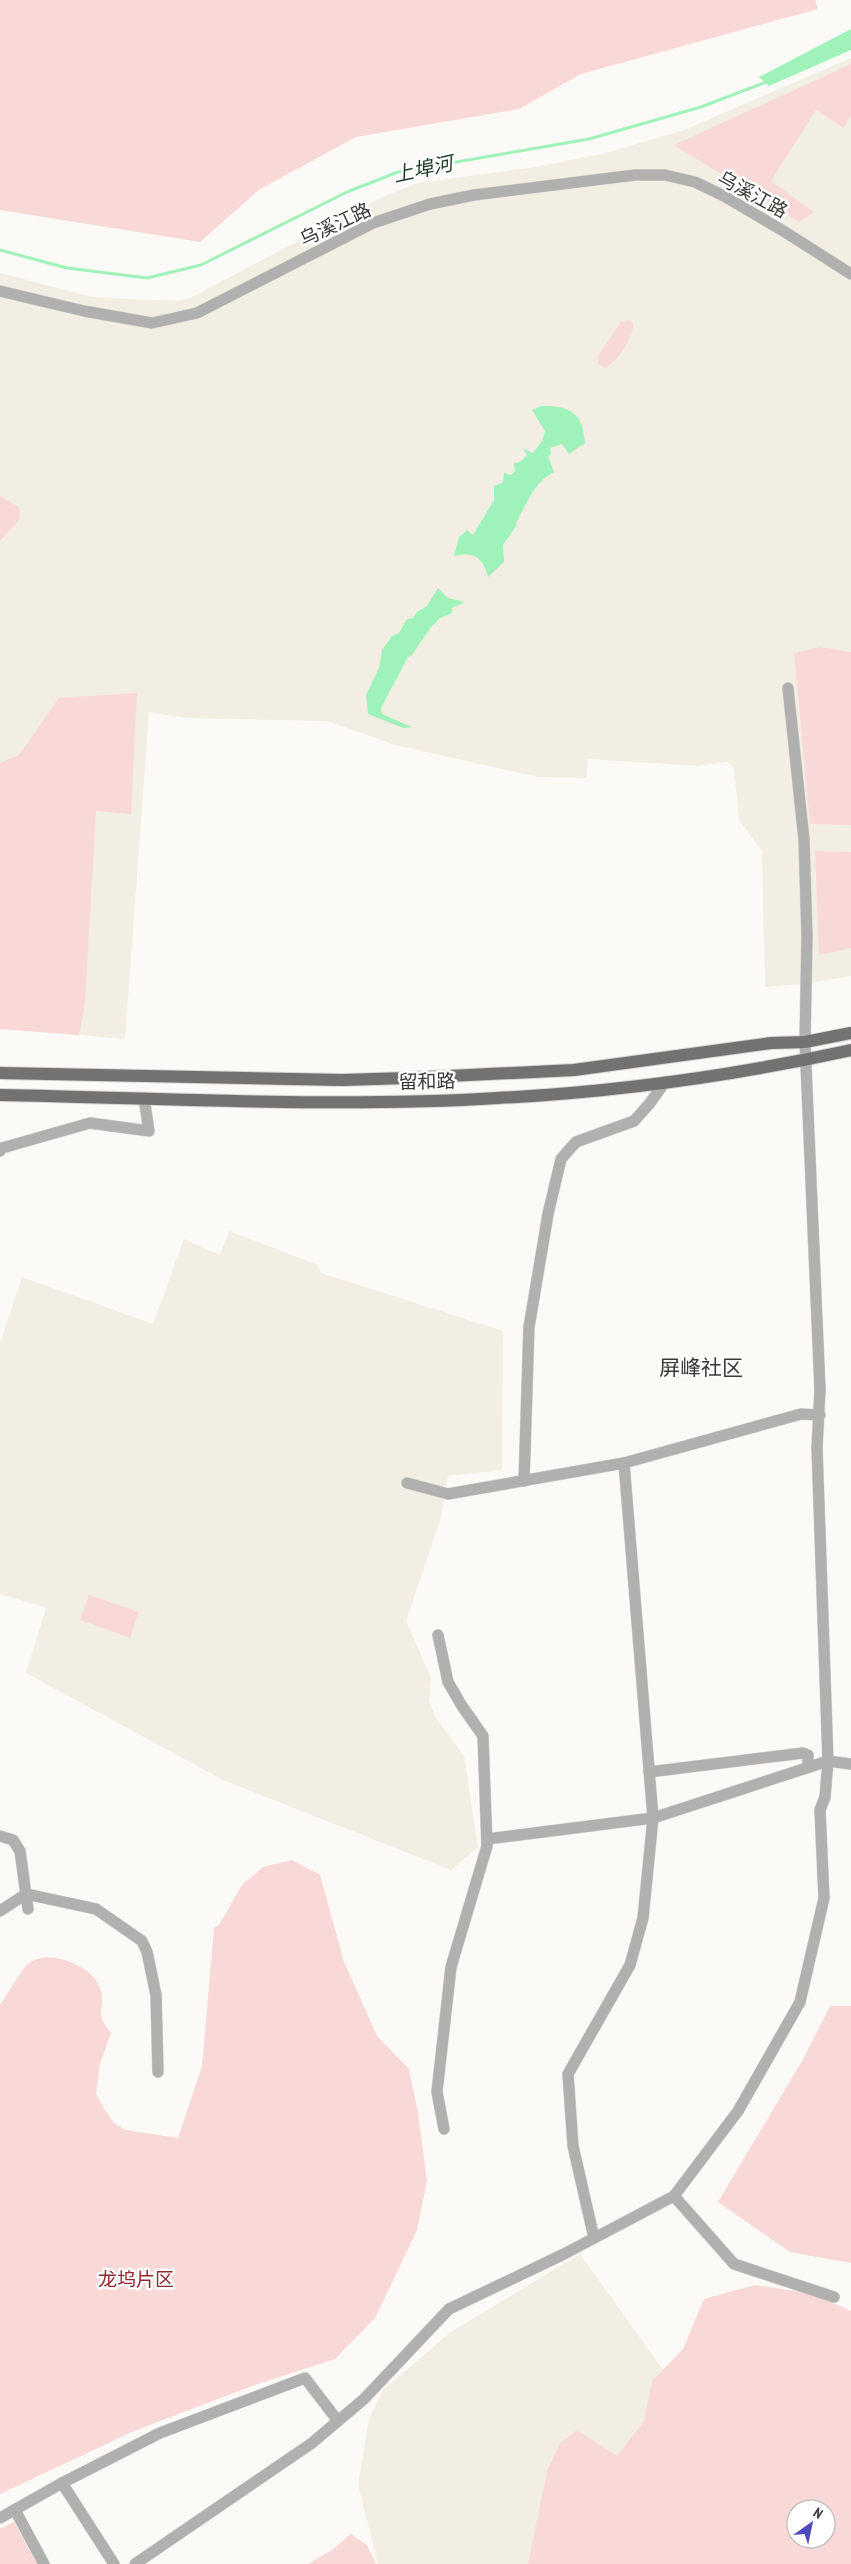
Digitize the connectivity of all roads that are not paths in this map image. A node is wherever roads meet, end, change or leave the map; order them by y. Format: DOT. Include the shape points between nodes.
graph roads {
  1 [pos="851,274"];
  2 [pos="0,291"];
  3 [pos="788,688"];
  4 [pos="851,1033"];
  5 [pos="806,1042"];
  6 [pos="851,1050"];
  7 [pos="808,1060"];
  8 [pos="0,1074"];
  9 [pos="664,1082"];
  10 [pos="0,1095"];
  11 [pos="144,1098"];
  12 [pos="0,1151"];
  13 [pos="820,1415"];
  14 [pos="624,1464"];
  15 [pos="524,1481"];
  16 [pos="407,1483"];
  17 [pos="438,1635"];
  18 [pos="828,1761"];
  19 [pos="851,1764"];
  20 [pos="808,1767"];
  21 [pos="649,1772"];
  22 [pos="653,1818"];
  23 [pos="0,1836"];
  24 [pos="487,1839"];
  25 [pos="26,1894"];
  26 [pos="28,1909"];
  27 [pos="0,1911"];
  28 [pos="158,2072"];
  29 [pos="444,2129"];
  30 [pos="674,2196"];
  31 [pos="594,2238"];
  32 [pos="834,2297"];
  33 [pos="338,2421"];
  34 [pos="62,2483"];
  35 [pos="15,2510"];
  36 [pos="0,2518"];
  37 [pos="44,2564"];
  38 [pos="114,2564"];
  39 [pos="136,2564"];
  1 -- 2 [label="street, 乌溪江路" via="695,182 665,175 635,175 474,195 430,204 373,224 197,313 152,323"];
  3 -- 5 [label="street" via="804,840"];
  4 -- 5 [label="main road, 留和路"];
  5 -- 7 [label="street"];
  5 -- 8 [label="main road, 留和路" via="771,1043 574,1070 496,1074 342,1080"];
  6 -- 7 [label="main road, 留和路"];
  7 -- 9 [label="main road, 留和路"];
  7 -- 13 [label="street"];
  9 -- 11 [label="main road, 留和路" via="498,1098 329,1102"];
  9 -- 15 [label="street" via="634,1121 576,1142 561,1158 529,1327"];
  10 -- 11 [label="main road, 留和路"];
  11 -- 12 [label="street" via="149,1131 90,1123"];
  13 -- 14 [label="street" via="801,1414"];
  13 -- 18 [label="street" via="817,1448"];
  14 -- 15 [label="street"];
  14 -- 21 [label="street"];
  15 -- 16 [label="street" via="448,1494"];
  17 -- 24 [label="street" via="448,1682 483,1736"];
  18 -- 19 [label="street"];
  18 -- 20 [label="street"];
  18 -- 30 [label="street" via="820,1810 824,1898 800,2002 738,2111"];
  20 -- 21 [label="street" via="808,1755 803,1753"];
  20 -- 22 [label="street"];
  21 -- 22 [label="street"];
  22 -- 24 [label="street"];
  22 -- 31 [label="street" via="643,1918 630,1965 568,2074 573,2146"];
  23 -- 25 [label="street" via="13,1840 20,1852"];
  24 -- 29 [label="street" via="451,1967 437,2092"];
  25 -- 26 [label="street"];
  25 -- 27 [label="street"];
  25 -- 28 [label="street" via="96,1909 142,1941 156,1995"];
  30 -- 31 [label="street"];
  30 -- 32 [label="street" via="734,2264"];
  31 -- 33 [label="street" via="448,2309"];
  33 -- 34 [label="street" via="305,2378 160,2434"];
  33 -- 39 [label="street" via="312,2443"];
  34 -- 35 [label="street"];
  34 -- 38 [label="street"];
  35 -- 36 [label="street"];
  35 -- 37 [label="street"];
}
